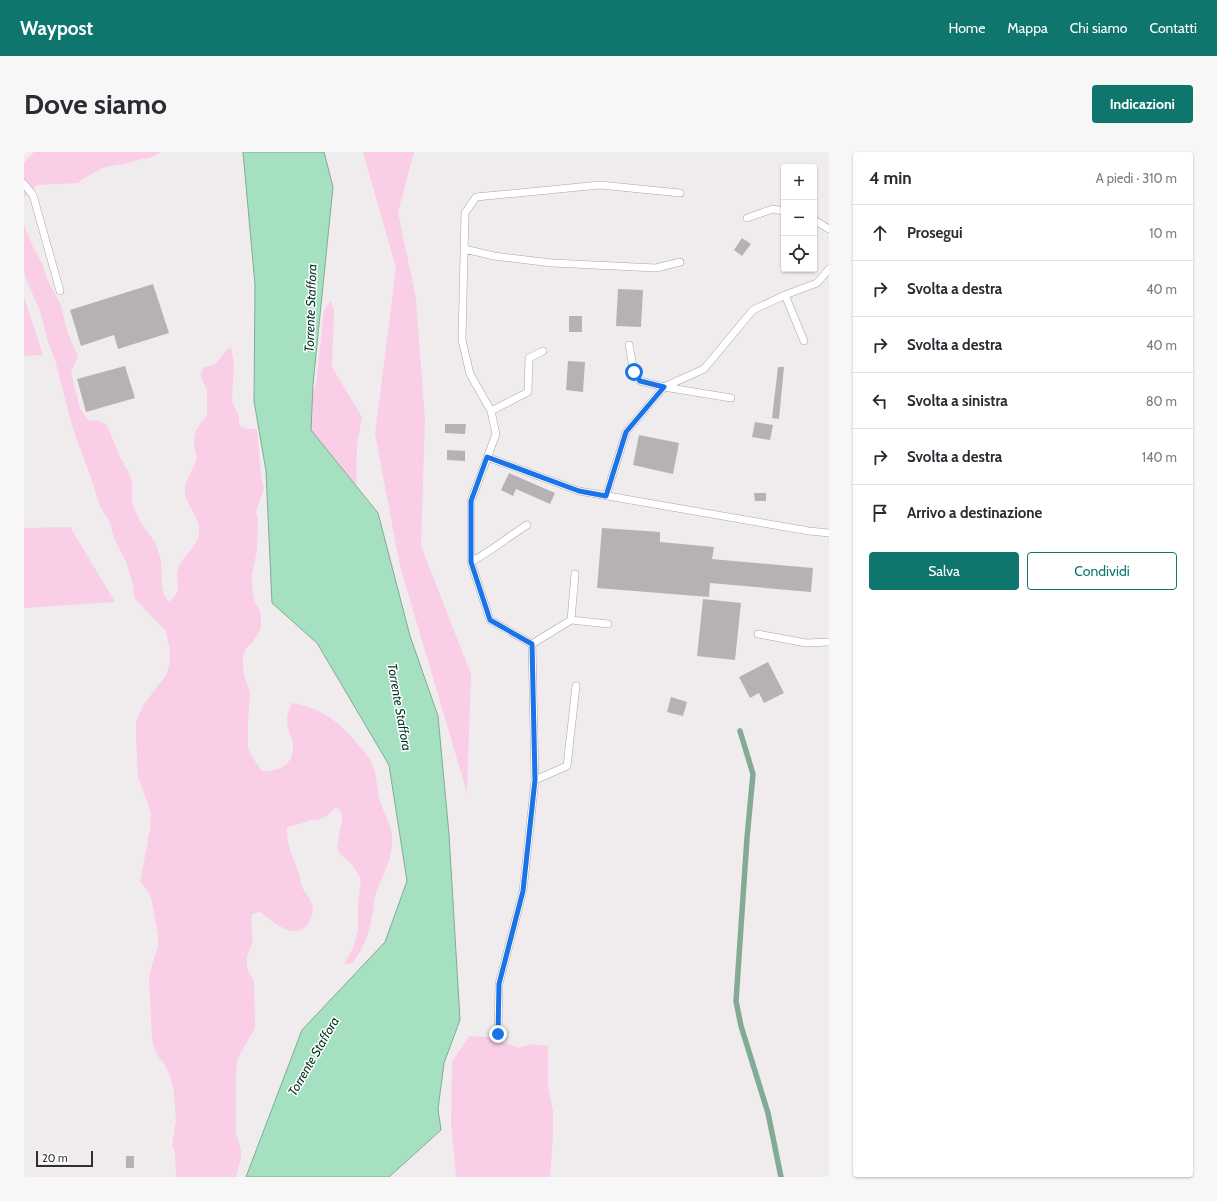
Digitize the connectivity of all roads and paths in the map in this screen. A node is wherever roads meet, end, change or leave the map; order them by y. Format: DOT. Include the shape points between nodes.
graph roads {
  1 [pos="24,184"];
  2 [pos="680,193"];
  3 [pos="781,210"];
  4 [pos="747,218"];
  5 [pos="817,222"];
  6 [pos="829,229"];
  7 [pos="464,249"];
  8 [pos="680,262"];
  9 [pos="829,269"];
  10 [pos="60,292"];
  11 [pos="785,295"];
  12 [pos="804,342"];
  13 [pos="629,345"];
  14 [pos="543,351"];
  15 [pos="664,387"];
  16 [pos="731,398"];
  17 [pos="491,410"];
  18 [pos="487,457"];
  19 [pos="606,496"];
  20 [pos="527,526"];
  21 [pos="829,533"];
  22 [pos="471,562"];
  23 [pos="575,574"];
  24 [pos="571,620"];
  25 [pos="608,624"];
  26 [pos="758,634"];
  27 [pos="829,642"];
  28 [pos="532,644"];
  29 [pos="576,686"];
  30 [pos="535,780"];
  31 [pos="498,1034"];
  1 -- 10 [label="lane" via="33,195"];
  2 -- 7 [label="lane" via="600,185 476,197 465,213"];
  3 -- 4 [label="lane" via="773,209"];
  5 -- 6 [label="lane"];
  7 -- 8 [label="lane" via="494,256 552,263 656,268"];
  7 -- 17 [label="lane" via="462,340 470,374"];
  9 -- 11 [label="lane" via="816,283"];
  11 -- 12 [label="lane"];
  11 -- 15 [label="lane" via="753,310 704,369"];
  13 -- 15 [label="lane" via="634,372 640,381"];
  14 -- 17 [label="lane" via="529,358 528,392"];
  15 -- 16 [label="lane"];
  15 -- 19 [label="lane" via="626,432"];
  17 -- 18 [label="lane" via="496,434"];
  18 -- 19 [label="lane" via="579,491"];
  18 -- 22 [label="lane" via="471,501"];
  19 -- 21 [label="lane" via="809,532"];
  20 -- 22 [label="lane"];
  22 -- 28 [label="lane" via="490,620"];
  23 -- 24 [label="lane"];
  24 -- 25 [label="lane"];
  24 -- 28 [label="lane"];
  26 -- 27 [label="lane" via="806,643"];
  28 -- 30 [label="lane"];
  29 -- 30 [label="lane" via="567,766"];
  30 -- 31 [label="lane" via="523,891 499,984"];
}
